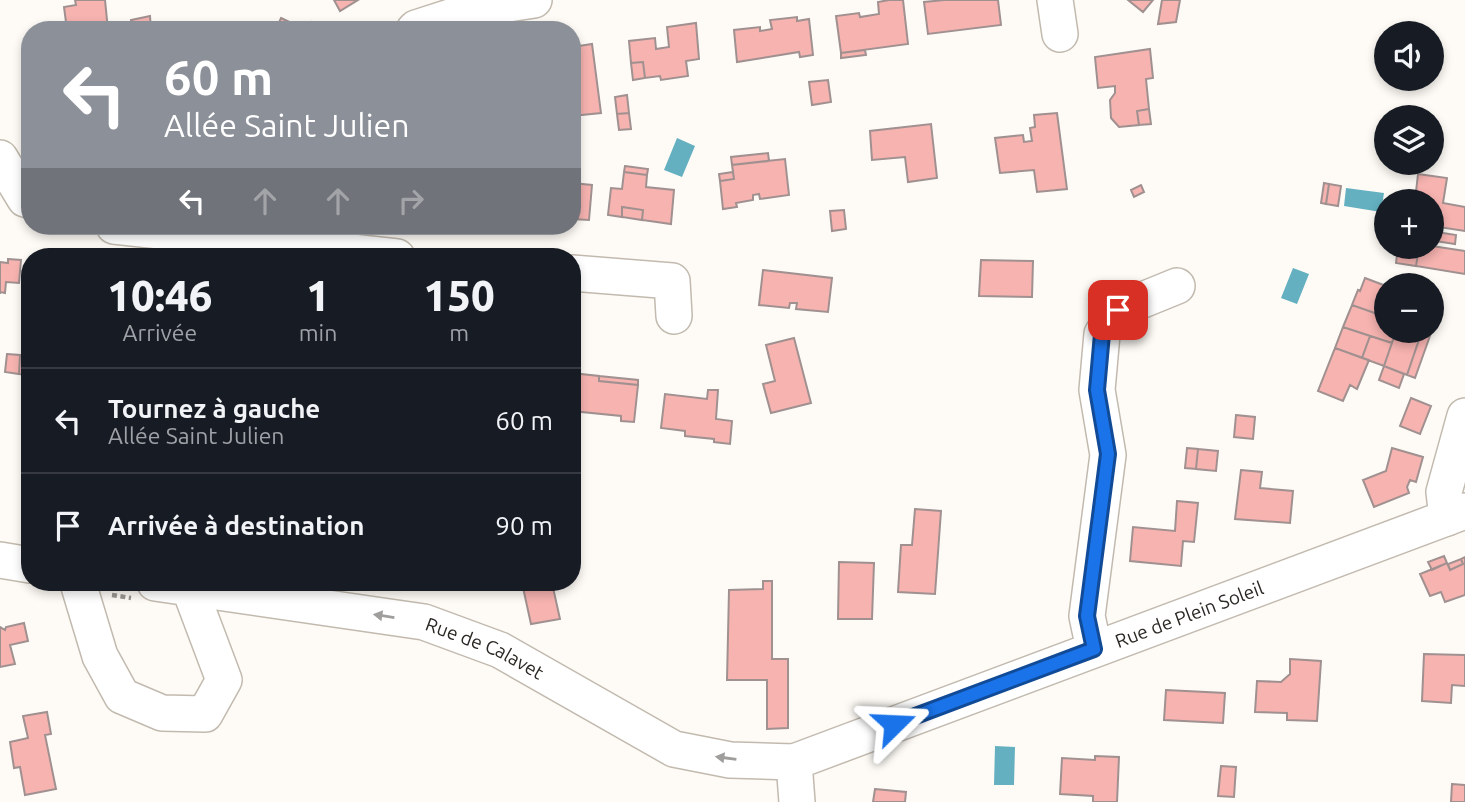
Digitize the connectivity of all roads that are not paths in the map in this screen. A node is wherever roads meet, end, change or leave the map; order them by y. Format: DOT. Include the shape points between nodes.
graph roads {
  1 [pos="534,0"];
  2 [pos="1055,0"];
  3 [pos="437,21"];
  4 [pos="1059,34"];
  5 [pos="0,158"];
  6 [pos="21,192"];
  7 [pos="226,235"];
  8 [pos="363,246"];
  9 [pos="581,273"];
  10 [pos="1177,286"];
  11 [pos="674,316"];
  12 [pos="1465,416"];
  13 [pos="1456,514"];
  14 [pos="0,560"];
  15 [pos="21,564"];
  16 [pos="80,591"];
  17 [pos="191,591"];
  18 [pos="216,591"];
  19 [pos="1094,649"];
  20 [pos="794,762"];
  21 [pos="797,802"];
  1 -- 3 [label="street" via="475,9"];
  2 -- 4 [label="street"];
  5 -- 6 [label="street"];
  7 -- 8 [label="street"];
  9 -- 11 [label="street" via="672,281"];
  10 -- 19 [label="street" via="1118,310 1102,334 1097,390 1108,454 1087,616"];
  12 -- 13 [label="street" via="1444,492"];
  13 -- 19 [label="street, Rue de Plein Soleil"];
  14 -- 15 [label="street"];
  16 -- 17 [label="street" via="100,656 122,696 162,713 205,714 224,680"];
  20 -- 18 [label="street, Rue de Calavet, one-way" via="730,760 674,749 500,650 425,622"];
  19 -- 20 [label="street, Rue de Plein Soleil"];
  20 -- 21 [label="street"];
}
